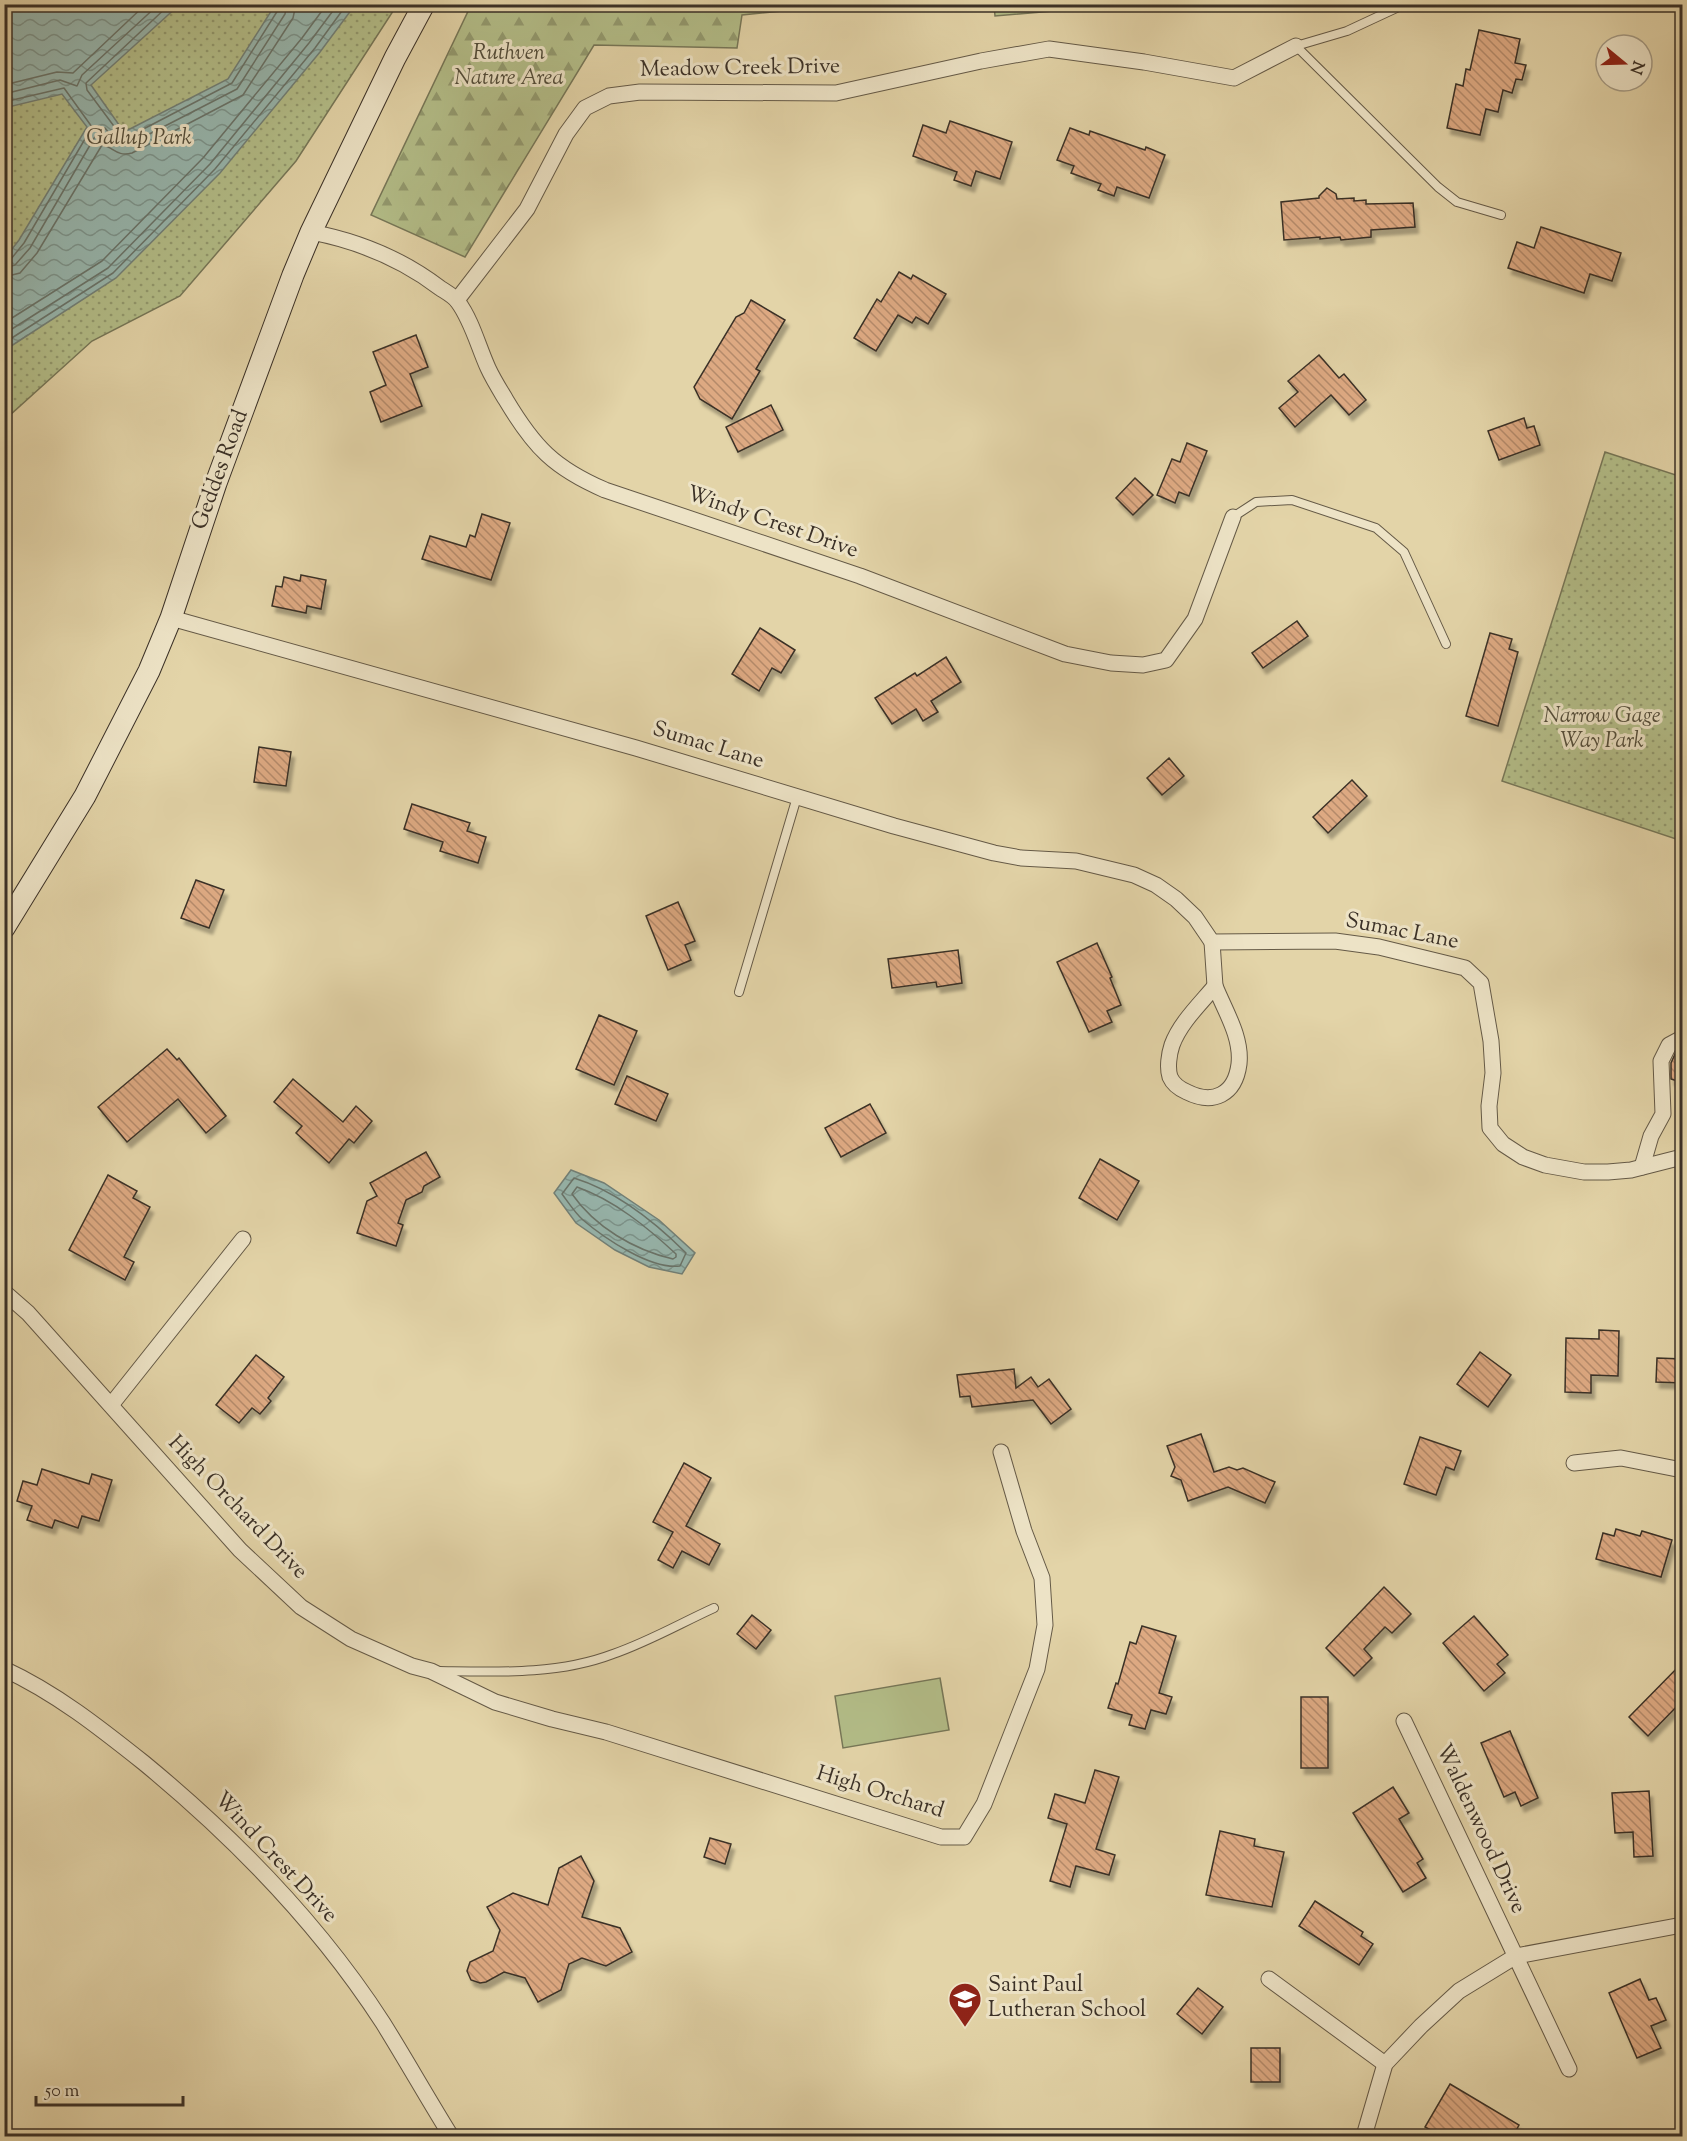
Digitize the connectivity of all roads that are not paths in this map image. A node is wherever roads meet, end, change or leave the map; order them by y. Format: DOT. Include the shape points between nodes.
graph roads {
  1 [pos="424,4"];
  2 [pos="1405,4"];
  3 [pos="1296,46"];
  4 [pos="1501,215"];
  5 [pos="311,232"];
  6 [pos="457,300"];
  7 [pos="1233,517"];
  8 [pos="171,618"];
  9 [pos="1446,644"];
  10 [pos="797,797"];
  11 [pos="4,928"];
  12 [pos="1212,942"];
  13 [pos="1215,986"];
  14 [pos="739,992"];
  15 [pos="1683,1038"];
  16 [pos="1683,1157"];
  17 [pos="1642,1167"];
  18 [pos="243,1239"];
  19 [pos="4,1292"];
  20 [pos="111,1405"];
  21 [pos="1001,1452"];
  22 [pos="1574,1463"];
  23 [pos="1683,1470"];
  24 [pos="714,1608"];
  25 [pos="4,1669"];
  26 [pos="431,1671"];
  27 [pos="1404,1721"];
  28 [pos="1683,1925"];
  29 [pos="1516,1956"];
  30 [pos="1269,1979"];
  31 [pos="1385,2064"];
  32 [pos="1569,2069"];
  33 [pos="451,2136"];
  34 [pos="1364,2136"];
  1 -- 5 [label="main road, Geddes Road"];
  2 -- 3 [label="lane" via="1347,31"];
  3 -- 4 [label="lane" via="1438,187 1457,202"];
  3 -- 6 [label="street, Meadow Creek Drive" via="1234,78 1049,49 836,93 640,92 609,96 585,108 566,134 527,209"];
  5 -- 6 [label="street, Windy Crest Drive" via="341,238 387,256"];
  5 -- 8 [label="main road, Geddes Road" via="216,483"];
  6 -- 7 [label="street, Windy Crest Drive" via="522,428 548,457 578,478 860,576 1065,654 1143,665 1166,660 1195,619"];
  7 -- 9 [label="lane" via="1256,502 1292,500 1376,528 1404,552"];
  8 -- 10 [label="street, Sumac Lane" via="625,744"];
  8 -- 11 [label="main road, Geddes Road" via="105,761"];
  10 -- 12 [label="street, Sumac Lane" via="994,853 1076,861 1134,875 1176,899 1195,917"];
  10 -- 14 [label="lane"];
  12 -- 13 [label="street"];
  12 -- 17 [label="street, Sumac Lane" via="1335,941 1379,947 1465,968 1481,983 1493,1073 1490,1128 1503,1144 1545,1165 1584,1172"];
  13 -- 13 [label="street" via="1236,1034 1239,1065 1226,1093 1204,1098 1178,1088 1170,1077 1169,1061 1172,1044 1184,1024"];
  15 -- 17 [label="street" via="1669,1045 1661,1061 1663,1114 1651,1136"];
  16 -- 17 [label="street, Sumac Lane"];
  18 -- 20 [label="street"];
  19 -- 20 [label="street, High Orchard Drive"];
  20 -- 26 [label="street, High Orchard Drive" via="240,1550 301,1607 351,1639"];
  21 -- 26 [label="street, High Orchard" via="1042,1578 1045,1625 1037,1670 984,1804 964,1837 942,1837 606,1732 495,1702"];
  22 -- 23 [label="street" via="1621,1458"];
  24 -- 26 [label="lane, High Orchard Drive" via="613,1655 566,1666 510,1672"];
  25 -- 33 [label="street, Wind Crest Drive" via="84,1716 150,1768 193,1804 293,1905 382,2022"];
  27 -- 29 [label="street, Waldenwood Drive"];
  28 -- 29 [label="street"];
  29 -- 31 [label="street" via="1459,1991"];
  29 -- 32 [label="street, Waldenwood Drive"];
  30 -- 31 [label="street"];
  31 -- 34 [label="street"];
}
